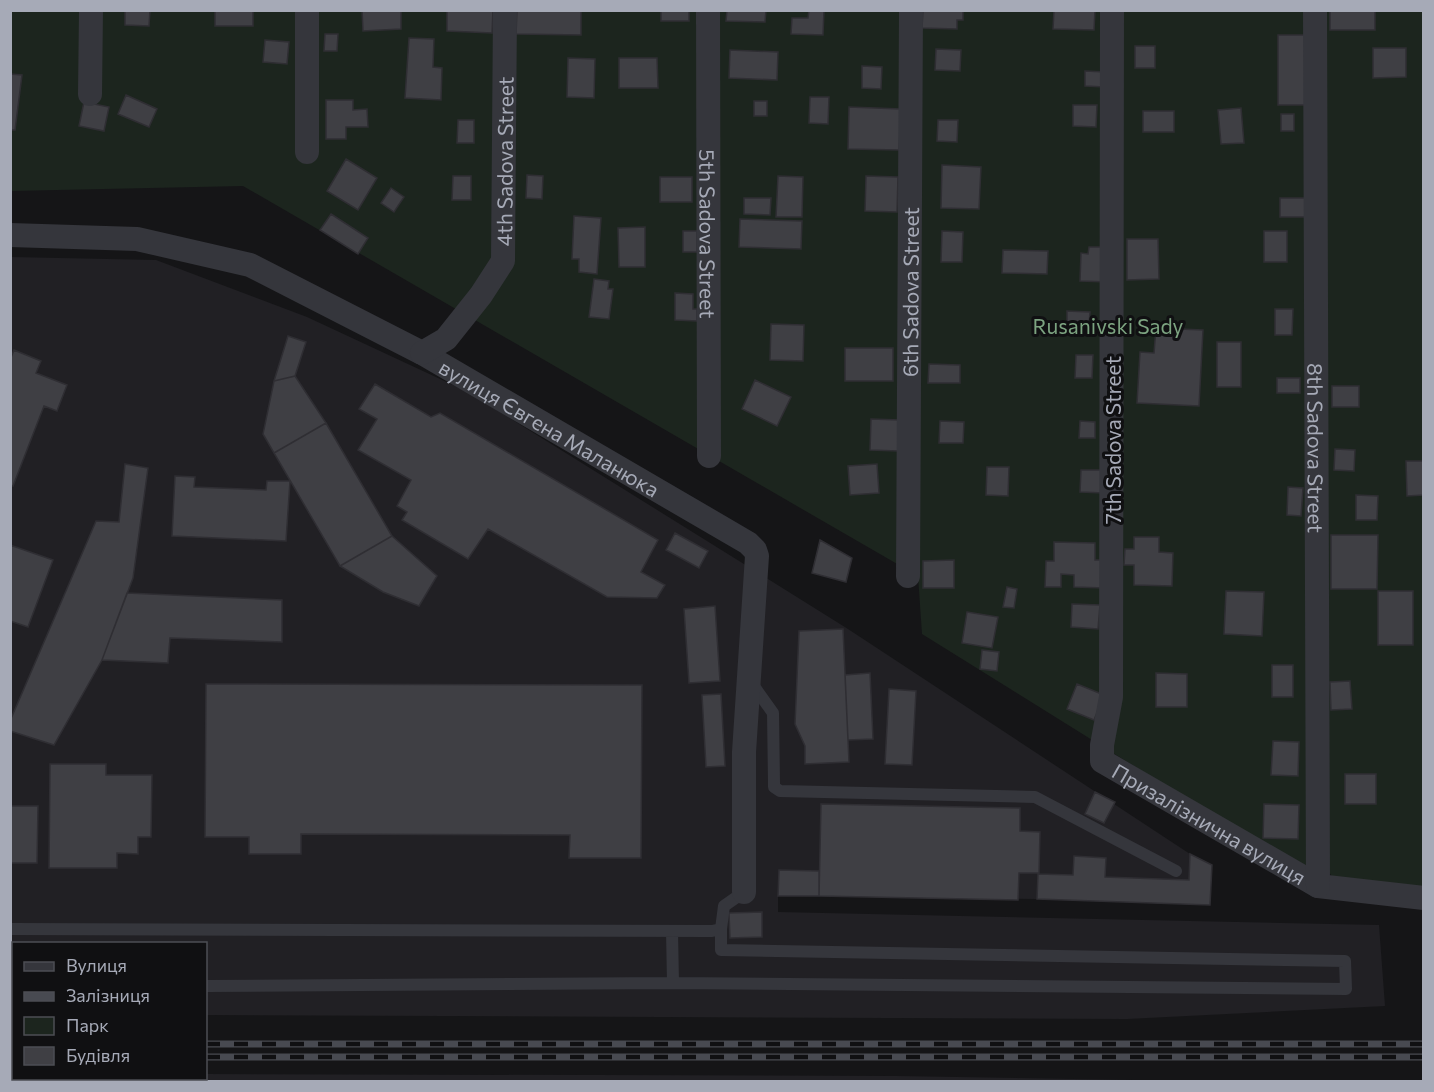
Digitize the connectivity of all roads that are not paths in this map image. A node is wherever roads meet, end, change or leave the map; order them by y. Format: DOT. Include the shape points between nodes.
graph roads {
  1 [pos="92,10"];
  2 [pos="307,10"];
  3 [pos="505,10"];
  4 [pos="708,10"];
  5 [pos="911,10"];
  6 [pos="1112,10"];
  7 [pos="1315,10"];
  8 [pos="90,94"];
  9 [pos="307,152"];
  10 [pos="10,235"];
  11 [pos="422,353"];
  12 [pos="709,456"];
  13 [pos="908,576"];
  14 [pos="749,678"];
  15 [pos="1102,761"];
  16 [pos="1176,871"];
  17 [pos="1318,886"];
  18 [pos="744,892"];
  19 [pos="1424,898"];
  20 [pos="10,929"];
  21 [pos="721,929"];
  22 [pos="672,931"];
  23 [pos="673,983"];
  24 [pos="207,986"];
  1 -- 8 [label="street"];
  2 -- 9 [label="street"];
  3 -- 11 [label="street, 4th Sadova Street" via="503,261 446,339"];
  4 -- 12 [label="street, 5th Sadova Street"];
  5 -- 13 [label="street, 6th Sadova Street"];
  6 -- 15 [label="street, 7th Sadova Street" via="1112,697"];
  7 -- 17 [label="street, 8th Sadova Street"];
  10 -- 11 [label="street, вулиця Євгена Маланюка" via="137,239 250,265"];
  11 -- 14 [label="street, вулиця Євгена Маланюка" via="748,543 757,556"];
  14 -- 16 [label="lane" via="773,714 774,787 780,791 1035,797"];
  14 -- 18 [label="street, вулиця Євгена Маланюка" via="744,752"];
  15 -- 17 [label="street, Призалізнична вулиця"];
  17 -- 19 [label="street, Призалізнична вулиця"];
  18 -- 21 [label="lane" via="724,906"];
  20 -- 22 [label="lane"];
  21 -- 22 [label="lane"];
  21 -- 23 [label="lane" via="721,950 1345,961 1346,989"];
  22 -- 23 [label="lane"];
  23 -- 24 [label="lane"];
}
